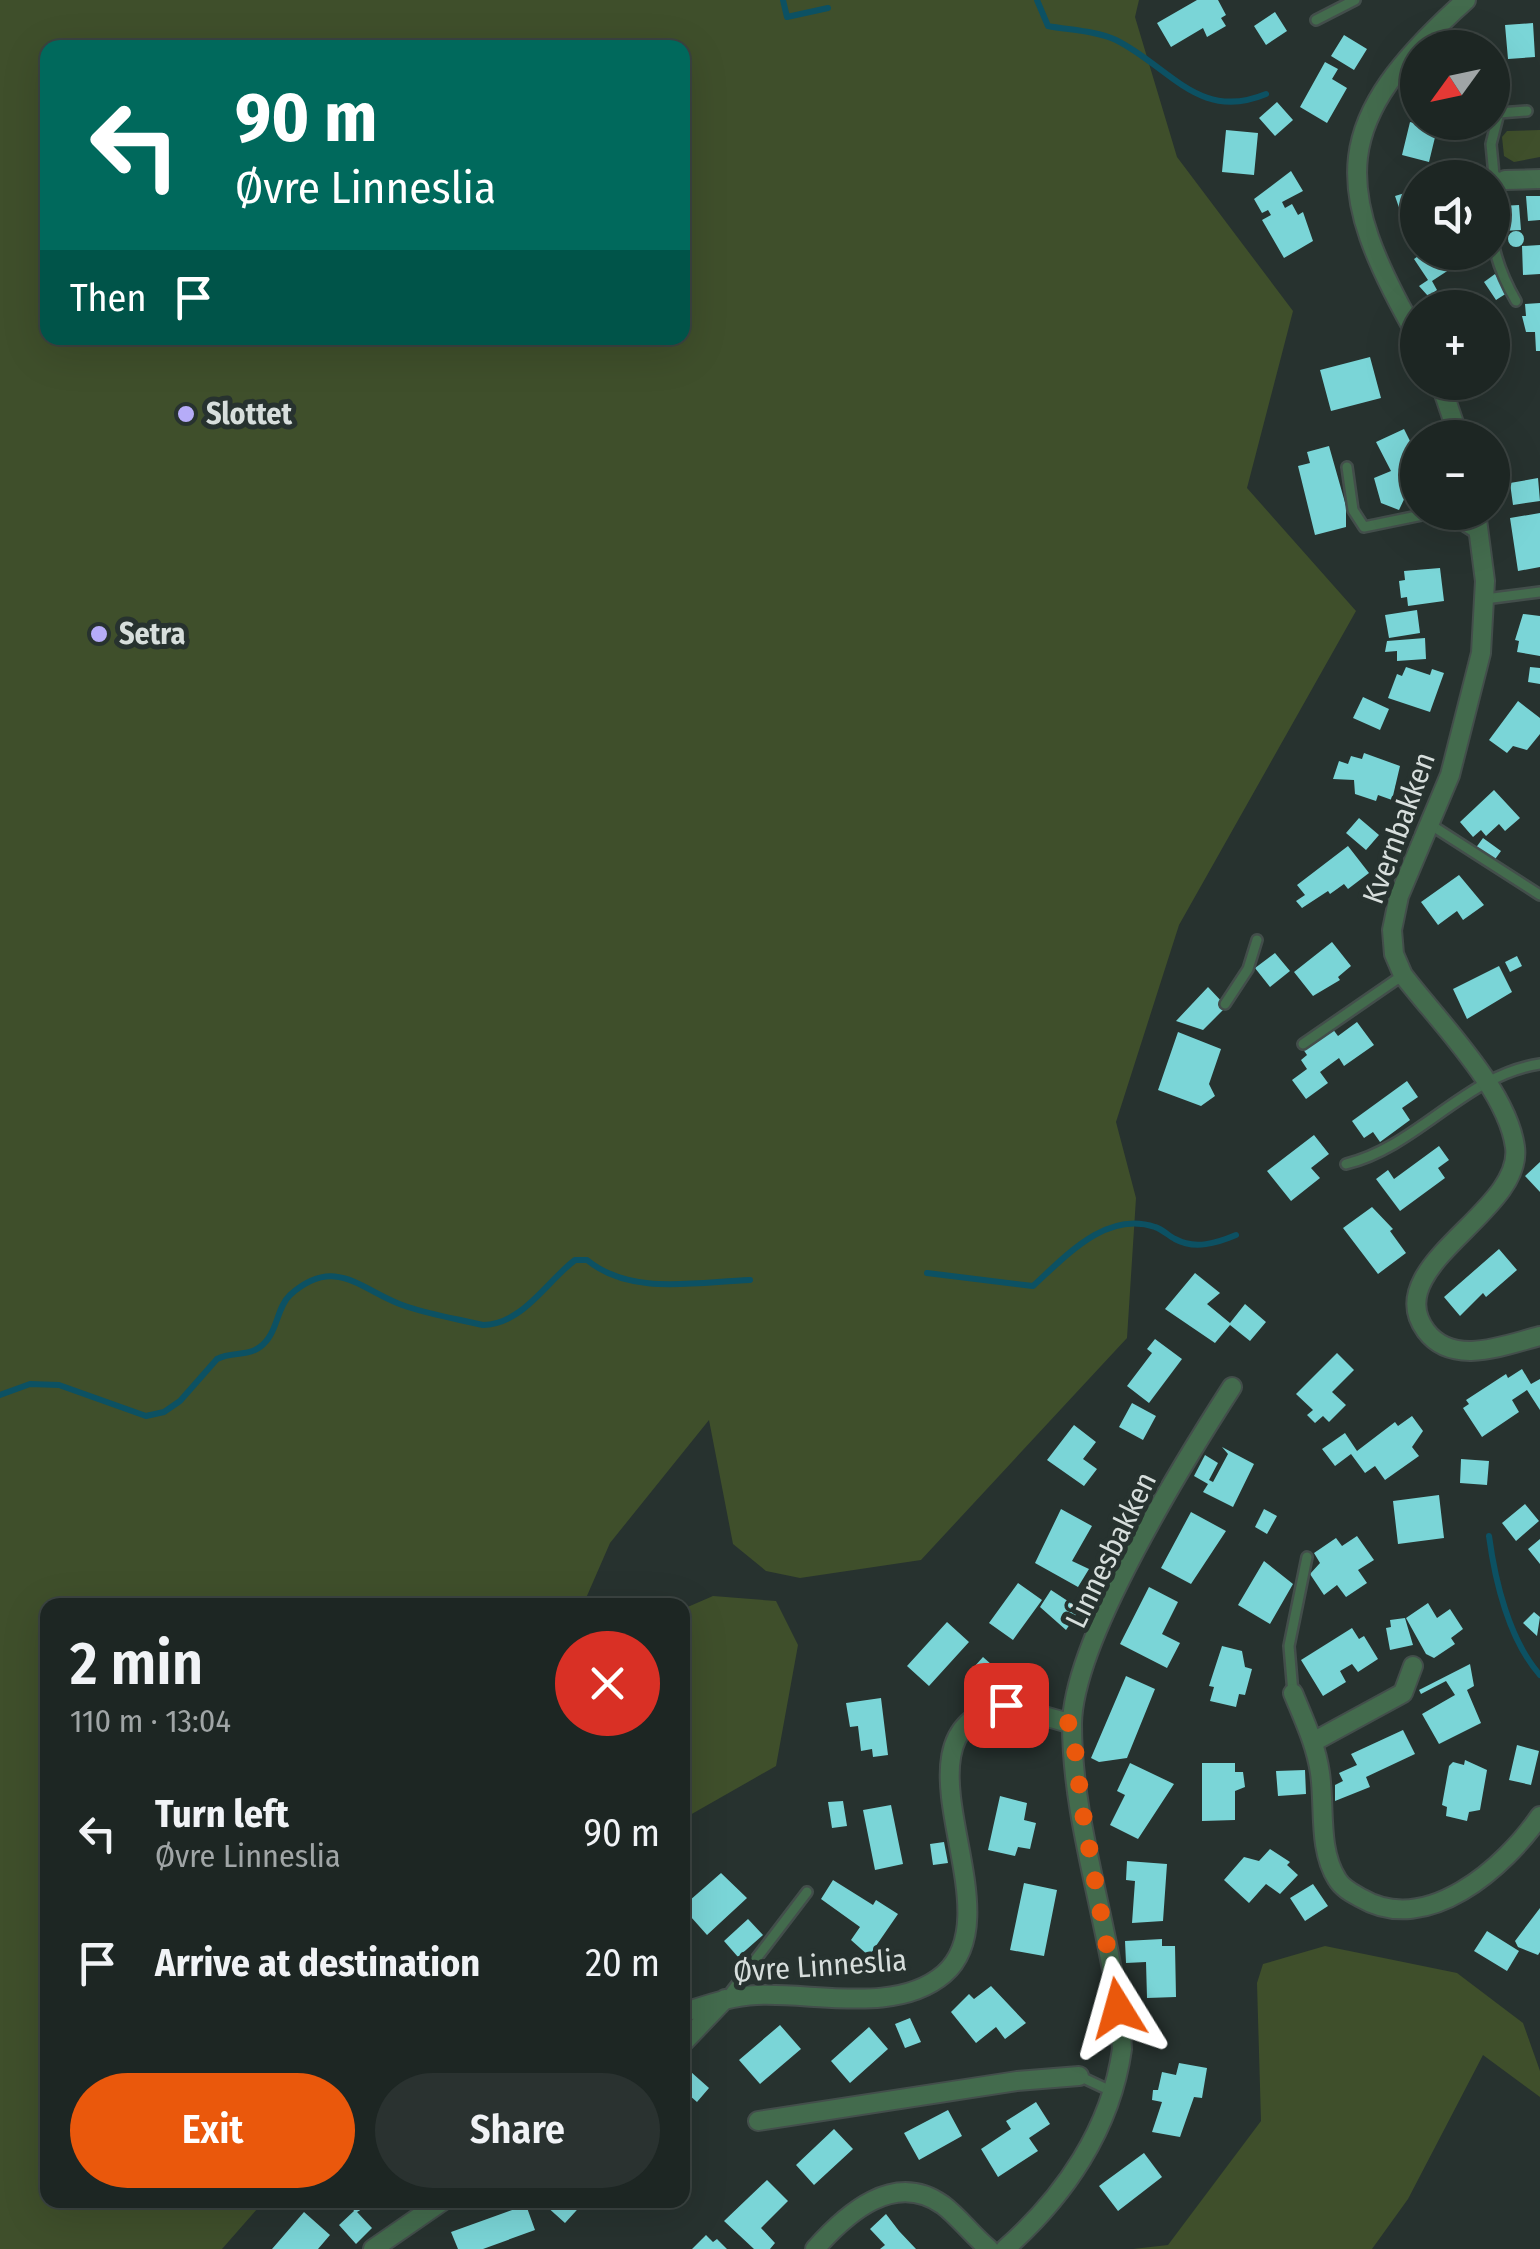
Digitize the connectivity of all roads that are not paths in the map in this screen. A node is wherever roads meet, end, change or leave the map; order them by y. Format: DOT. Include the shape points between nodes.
graph roads {
  1 [pos="1355,0"];
  2 [pos="1466,0"];
  3 [pos="1316,20"];
  4 [pos="1527,111"];
  5 [pos="1490,160"];
  6 [pos="1540,179"];
  7 [pos="1510,180"];
  8 [pos="1498,270"];
  9 [pos="1516,302"];
  10 [pos="1400,305"];
  11 [pos="1346,467"];
  12 [pos="1478,530"];
  13 [pos="1479,536"];
  14 [pos="1540,592"];
  15 [pos="1485,599"];
  16 [pos="1431,825"];
  17 [pos="1540,895"];
  18 [pos="1258,940"];
  19 [pos="1404,975"];
  20 [pos="1225,1004"];
  21 [pos="1303,1044"];
  22 [pos="1540,1064"];
  23 [pos="1485,1081"];
  24 [pos="1346,1164"];
  25 [pos="1540,1336"];
  26 [pos="1232,1387"];
  27 [pos="1307,1556"];
  28 [pos="1413,1666"];
  29 [pos="1292,1693"];
  30 [pos="1072,1724"];
  31 [pos="1314,1742"];
  32 [pos="1540,1816"];
  33 [pos="807,1892"];
  34 [pos="726,1999"];
  35 [pos="690,2010"];
  36 [pos="690,2036"];
  37 [pos="1078,2076"];
  38 [pos="1110,2091"];
  39 [pos="758,2121"];
  40 [pos="433,2208"];
  41 [pos="374,2249"];
  42 [pos="815,2249"];
  43 [pos="988,2249"];
  44 [pos="1005,2249"];
  1 -- 3 [label="lane"];
  2 -- 10 [label="street" via="1384,84 1362,136 1361,223"];
  4 -- 5 [label="lane" via="1499,113"];
  6 -- 7 [label="street"];
  8 -- 9 [label="lane"];
  11 -- 13 [label="lane" via="1352,510 1364,527 1432,513"];
  12 -- 13 [label="street, Kvernbakken"];
  13 -- 15 [label="street, Kvernbakken"];
  14 -- 15 [label="lane"];
  15 -- 16 [label="street, Kvernbakken" via="1475,686"];
  16 -- 17 [label="lane"];
  16 -- 19 [label="street, Kvernbakken" via="1392,930"];
  18 -- 20 [label="lane"];
  19 -- 21 [label="lane"];
  19 -- 23 [label="street, Kvernbakken"];
  22 -- 23 [label="lane"];
  23 -- 24 [label="lane" via="1389,1147"];
  23 -- 25 [label="street, Kvernbakken" via="1514,1147 1513,1169 1417,1290 1418,1320 1432,1339 1454,1350"];
  26 -- 30 [label="street, Linnesbakken" via="1129,1564 1086,1667"];
  27 -- 29 [label="lane" via="1289,1646"];
  28 -- 31 [label="street" via="1403,1693"];
  29 -- 31 [label="street"];
  30 -- 34 [label="street, Øvre Linneslia" via="1006,1705 971,1722 956,1742 949,1784 970,1925 960,1954 943,1974 895,1995"];
  30 -- 38 [label="street, Linnesbakken" via="1120,2020 1122,2049"];
  31 -- 32 [label="street" via="1327,1853 1336,1878 1372,1905 1416,1907 1464,1890 1509,1855"];
  33 -- 34 [label="lane"];
  34 -- 35 [label="street, Øvre Linneslia"];
  34 -- 36 [label="street"];
  37 -- 38 [label="lane"];
  37 -- 39 [label="street"];
  38 -- 44 [label="street, Linnesbakken" via="1092,2143 1068,2183"];
  40 -- 41 [label="street"];
  42 -- 43 [label="street" via="869,2200 911,2193 943,2206"];
}
